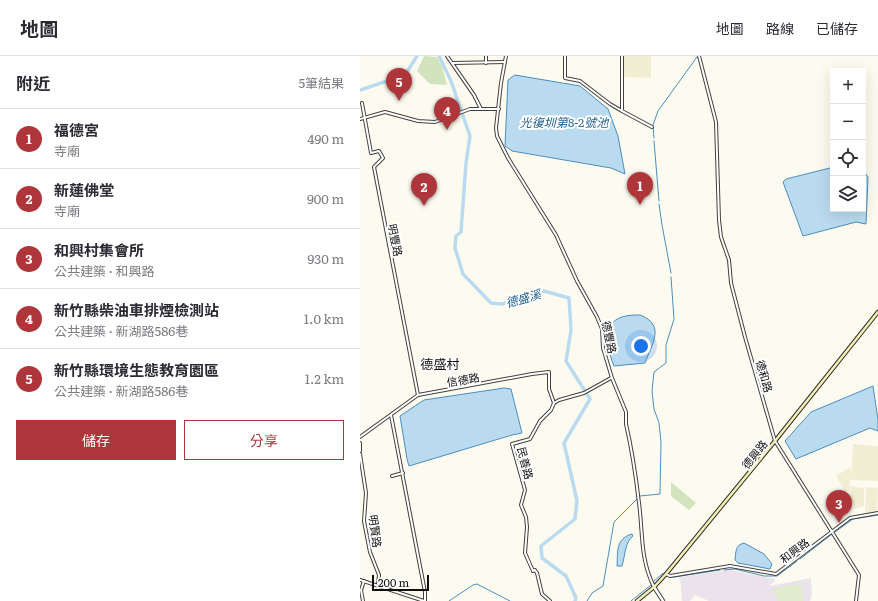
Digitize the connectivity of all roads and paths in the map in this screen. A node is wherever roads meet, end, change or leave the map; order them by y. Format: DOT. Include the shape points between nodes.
graph roads {
  1 [pos="447,56"];
  2 [pos="486,56"];
  3 [pos="506,56"];
  4 [pos="565,56"];
  5 [pos="622,56"];
  6 [pos="699,56"];
  7 [pos="505,62"];
  8 [pos="453,63"];
  9 [pos="486,63"];
  10 [pos="362,102"];
  11 [pos="482,109"];
  12 [pos="499,109"];
  13 [pos="622,111"];
  14 [pos="365,118"];
  15 [pos="360,119"];
  16 [pos="652,127"];
  17 [pos="878,312"];
  18 [pos="612,378"];
  19 [pos="418,396"];
  20 [pos="554,403"];
  21 [pos="391,415"];
  22 [pos="360,437"];
  23 [pos="776,441"];
  24 [pos="360,443"];
  25 [pos="360,453"];
  26 [pos="403,473"];
  27 [pos="392,476"];
  28 [pos="878,513"];
  29 [pos="833,531"];
  30 [pos="666,574"];
  31 [pos="360,580"];
  32 [pos="364,581"];
  33 [pos="378,585"];
  34 [pos="654,587"];
  35 [pos="363,601"];
  36 [pos="425,601"];
  37 [pos="550,601"];
  38 [pos="637,601"];
  39 [pos="663,601"];
  40 [pos="856,601"];
  1 -- 8 [label="street"];
  2 -- 9 [label="street"];
  3 -- 7 [label="street, 德豐路"];
  4 -- 13 [label="street" via="565,78 580,81"];
  5 -- 13 [label="street"];
  6 -- 23 [label="street, 德和路" via="715,116 721,236 729,260 733,293"];
  7 -- 9 [label="street"];
  7 -- 12 [label="street, 德豐路"];
  8 -- 9 [label="street"];
  8 -- 11 [label="street"];
  10 -- 14 [label="street, 明豐路"];
  11 -- 12 [label="street"];
  11 -- 14 [label="street" via="465,110 435,122 407,119 385,112"];
  12 -- 18 [label="street, 德豐路" via="497,136 556,235 597,317"];
  13 -- 16 [label="street"];
  14 -- 15 [label="street"];
  14 -- 19 [label="street, 明豐路" via="371,153 379,151 383,158 374,167"];
  17 -- 23 [label="main road, 德興路"];
  18 -- 20 [label="street"];
  18 -- 34 [label="street, 德豐路" via="626,412 645,567"];
  19 -- 20 [label="street, 信德路" via="549,372 549,389"];
  19 -- 21 [label="street, 信德路"];
  20 -- 37 [label="street, 民善路" via="530,439 512,444 525,490 521,505 527,527 525,553 533,571 537,573 542,594"];
  21 -- 22 [label="street, 信德路"];
  21 -- 26 [label="street"];
  23 -- 29 [label="street, 德和路"];
  23 -- 30 [label="main road, 德興路"];
  24 -- 25 [label="street, 明賢路"];
  25 -- 33 [label="street, 明賢路" via="366,488 364,521 370,552 379,576"];
  26 -- 27 [label="street"];
  26 -- 36 [label="street"];
  28 -- 29 [label="street, 和興路" via="850,518"];
  29 -- 30 [label="street, 和興路" via="776,574 730,566 670,576"];
  29 -- 40 [label="street, 德和路" via="859,575"];
  30 -- 34 [label="main road, 德興路"];
  31 -- 32 [label="street"];
  32 -- 33 [label="street"];
  32 -- 35 [label="street" via="361,590"];
  33 -- 36 [label="street"];
  34 -- 38 [label="main road, 德興路"];
  34 -- 39 [label="street"];
}
